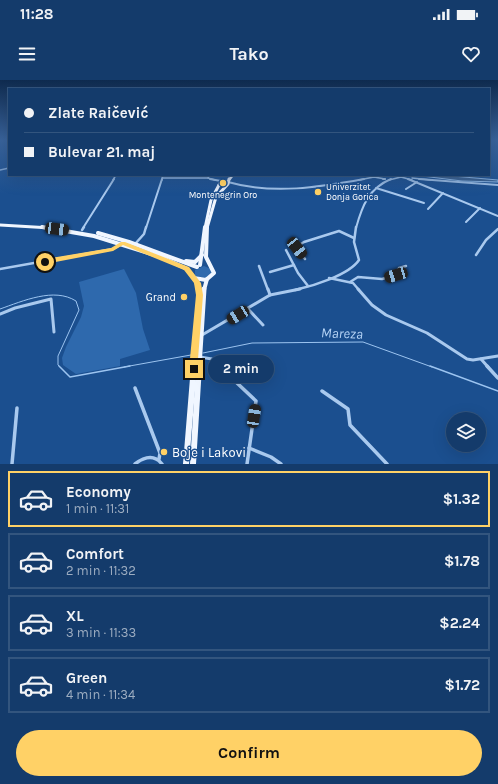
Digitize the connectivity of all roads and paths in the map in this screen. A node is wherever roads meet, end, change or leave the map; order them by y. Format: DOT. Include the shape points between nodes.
graph roads {
  1 [pos="115,176"];
  2 [pos="162,176"];
  3 [pos="230,176"];
  4 [pos="231,176"];
  5 [pos="208,178"];
  6 [pos="411,179"];
  7 [pos="214,180"];
  8 [pos="386,180"];
  9 [pos="417,181"];
  10 [pos="220,183"];
  11 [pos="227,184"];
  12 [pos="498,185"];
  13 [pos="376,188"];
  14 [pos="406,189"];
  15 [pos="443,193"];
  16 [pos="424,203"];
  17 [pos="481,208"];
  18 [pos="428,209"];
  19 [pos="498,216"];
  20 [pos="466,222"];
  21 [pos="0,224"];
  22 [pos="498,229"];
  23 [pos="82,230"];
  24 [pos="354,238"];
  25 [pos="123,243"];
  26 [pos="135,244"];
  27 [pos="286,250"];
  28 [pos="202,255"];
  29 [pos="476,255"];
  30 [pos="305,259"];
  31 [pos="180,261"];
  32 [pos="294,265"];
  33 [pos="198,266"];
  34 [pos="210,266"];
  35 [pos="259,266"];
  36 [pos="406,266"];
  37 [pos="0,269"];
  38 [pos="270,272"];
  39 [pos="339,275"];
  40 [pos="193,276"];
  41 [pos="329,278"];
  42 [pos="207,279"];
  43 [pos="341,282"];
  44 [pos="350,282"];
  45 [pos="308,286"];
  46 [pos="270,295"];
  47 [pos="248,309"];
  48 [pos="0,314"];
  49 [pos="263,325"];
  50 [pos="54,332"];
  51 [pos="201,335"];
  52 [pos="498,356"];
  53 [pos="200,358"];
  54 [pos="481,359"];
  55 [pos="498,378"];
  56 [pos="135,388"];
  57 [pos="322,391"];
  58 [pos="16,408"];
  59 [pos="249,448"];
  60 [pos="159,459"];
  61 [pos="12,464"];
  62 [pos="135,464"];
  63 [pos="162,464"];
  64 [pos="186,464"];
  65 [pos="193,464"];
  66 [pos="247,464"];
  67 [pos="281,464"];
  68 [pos="387,464"];
  1 -- 23 [label="street"];
  2 -- 5 [label="street"];
  2 -- 26 [label="street" via="144,234"];
  3 -- 10 [label="main road"];
  4 -- 11 [label="main road"];
  5 -- 7 [label="street"];
  6 -- 8 [label="street" via="397,176"];
  6 -- 9 [label="street"];
  6 -- 12 [label="street"];
  7 -- 10 [label="street"];
  7 -- 10 [label="street"];
  8 -- 11 [label="street" via="378,178 339,184 271,188"];
  8 -- 13 [label="street"];
  9 -- 14 [label="street"];
  9 -- 15 [label="street"];
  10 -- 11 [label="main road"];
  10 -- 11 [label="main road"];
  10 -- 28 [label="main road" via="206,217"];
  11 -- 34 [label="main road" via="216,196 210,213 206,255"];
  13 -- 16 [label="street"];
  13 -- 24 [label="street" via="362,203"];
  15 -- 17 [label="street"];
  15 -- 18 [label="street"];
  17 -- 19 [label="street"];
  17 -- 20 [label="street"];
  21 -- 23 [label="main road" via="46,225"];
  21 -- 25 [label="main road" via="69,230"];
  22 -- 29 [label="street" via="486,240"];
  23 -- 26 [label="main road"];
  24 -- 30 [label="street" via="339,231 304,242 296,247"];
  24 -- 39 [label="street" via="359,255 358,262"];
  25 -- 37 [label="street" via="113,249"];
  25 -- 40 [label="main road" via="183,266"];
  26 -- 31 [label="main road"];
  27 -- 32 [label="street"];
  28 -- 31 [label="main road" via="194,262"];
  28 -- 33 [label="main road"];
  31 -- 33 [label="main road"];
  32 -- 38 [label="street"];
  32 -- 45 [label="street"];
  33 -- 34 [label="main road"];
  33 -- 40 [label="main road" via="192,270"];
  34 -- 42 [label="main road" via="214,273"];
  35 -- 46 [label="street"];
  36 -- 44 [label="street" via="399,268 396,275 383,279 367,276"];
  39 -- 41 [label="street"];
  39 -- 43 [label="street"];
  40 -- 42 [label="main road" via="200,280"];
  40 -- 64 [label="main road" via="200,295"];
  41 -- 43 [label="street"];
  41 -- 45 [label="street"];
  42 -- 51 [label="main road" via="204,285"];
  43 -- 44 [label="street"];
  44 -- 54 [label="street" via="372,305 386,315 427,334 464,358"];
  45 -- 46 [label="street"];
  46 -- 47 [label="street"];
  47 -- 49 [label="street"];
  47 -- 51 [label="street"];
  48 -- 50 [label="street" via="50,299"];
  51 -- 53 [label="main road"];
  52 -- 54 [label="street"];
  53 -- 59 [label="street" via="212,359 233,381 255,398"];
  53 -- 65 [label="main road"];
  54 -- 55 [label="street"];
  56 -- 60 [label="street" via="160,453"];
  57 -- 68 [label="street" via="348,409 350,425"];
  58 -- 61 [label="street"];
  59 -- 66 [label="street"];
  59 -- 67 [label="street"];
  60 -- 62 [label="street" via="147,457"];
  60 -- 63 [label="street"];
}
